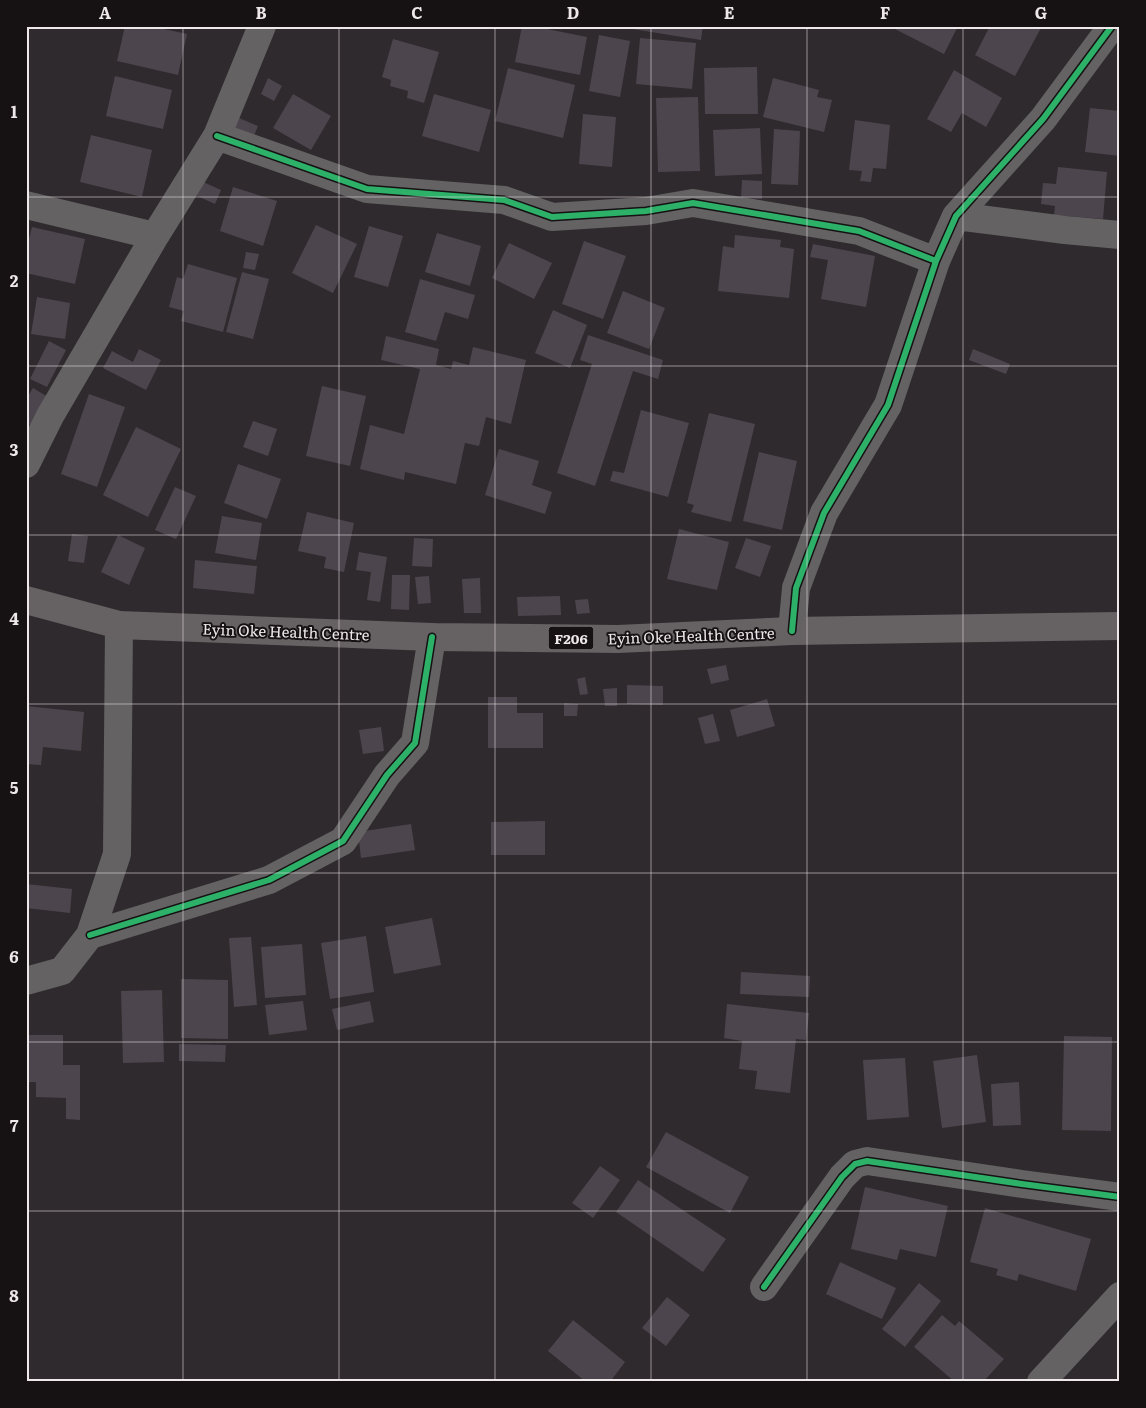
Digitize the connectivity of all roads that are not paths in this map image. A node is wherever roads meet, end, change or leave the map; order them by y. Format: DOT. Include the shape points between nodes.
graph roads {
  1 [pos="262,26"];
  2 [pos="1112,26"];
  3 [pos="217,136"];
  4 [pos="26,206"];
  5 [pos="956,216"];
  6 [pos="1120,235"];
  7 [pos="155,236"];
  8 [pos="936,261"];
  9 [pos="26,464"];
  10 [pos="26,600"];
  11 [pos="119,625"];
  12 [pos="1120,626"];
  13 [pos="792,631"];
  14 [pos="432,637"];
  15 [pos="90,935"];
  16 [pos="26,981"];
  17 [pos="1120,1197"];
  18 [pos="764,1287"];
  19 [pos="1120,1296"];
  20 [pos="1041,1382"];
  1 -- 3 [label="street"];
  2 -- 5 [label="street" via="1043,119"];
  3 -- 7 [label="street"];
  3 -- 8 [label="street" via="367,189 504,200 552,217 646,211 693,203 859,231"];
  4 -- 7 [label="street"];
  5 -- 6 [label="street"];
  5 -- 8 [label="street"];
  7 -- 9 [label="street" via="50,416"];
  8 -- 13 [label="street" via="888,405 824,513 796,588"];
  10 -- 11 [label="main road, Eyin Oke Health Centre / F206"];
  11 -- 14 [label="main road, Eyin Oke Health Centre / F206"];
  11 -- 15 [label="street" via="117,854"];
  12 -- 13 [label="main road, Eyin Oke Health Centre / F206"];
  13 -- 14 [label="main road, Eyin Oke Health Centre / F206" via="618,639"];
  14 -- 15 [label="street" via="415,742 387,775 344,841 269,880"];
  15 -- 16 [label="street" via="62,971"];
  17 -- 18 [label="street" via="867,1161 855,1164 842,1177"];
  19 -- 20 [label="street"];
}
